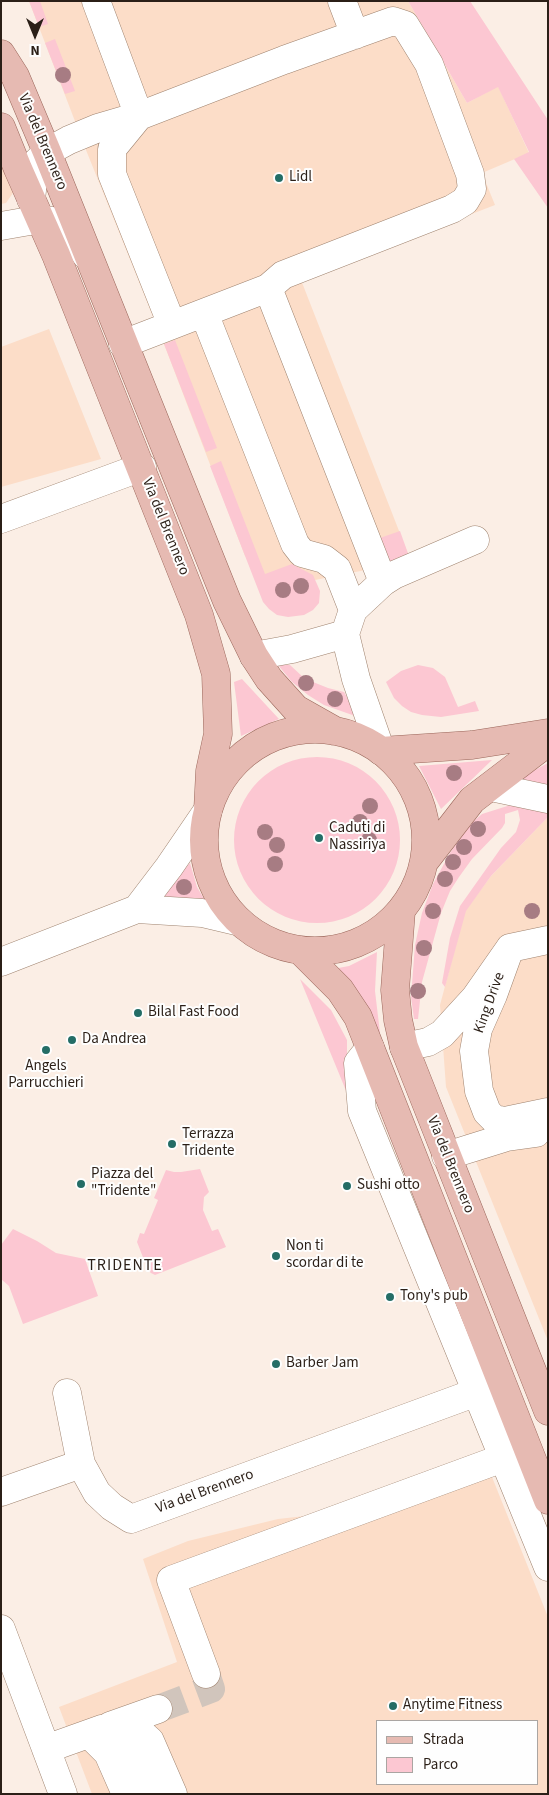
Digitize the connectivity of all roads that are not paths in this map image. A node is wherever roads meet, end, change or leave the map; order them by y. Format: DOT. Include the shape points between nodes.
graph roads {
  1 [pos="96,1"];
  2 [pos="342,1"];
  3 [pos="355,35"];
  4 [pos="1,54"];
  5 [pos="139,116"];
  6 [pos="1,127"];
  7 [pos="47,152"];
  8 [pos="22,186"];
  9 [pos="3,226"];
  10 [pos="56,255"];
  11 [pos="89,260"];
  12 [pos="268,288"];
  13 [pos="204,313"];
  14 [pos="172,325"];
  15 [pos="124,344"];
  16 [pos="142,468"];
  17 [pos="1,519"];
  18 [pos="474,540"];
  19 [pos="383,582"];
  20 [pos="349,622"];
  21 [pos="254,656"];
  22 [pos="336,731"];
  23 [pos="548,733"];
  24 [pos="548,742"];
  25 [pos="381,751"];
  26 [pos="491,787"];
  27 [pos="548,798"];
  28 [pos="208,810"];
  29 [pos="424,862"];
  30 [pos="138,909"];
  31 [pos="401,912"];
  32 [pos="240,922"];
  33 [pos="548,940"];
  34 [pos="510,948"];
  35 [pos="300,950"];
  36 [pos="1,962"];
  37 [pos="370,1048"];
  38 [pos="404,1048"];
  39 [pos="548,1112"];
  40 [pos="548,1131"];
  41 [pos="446,1156"];
  42 [pos="477,1392"];
  43 [pos="67,1393"];
  44 [pos="548,1411"];
  45 [pos="81,1464"];
  46 [pos="506,1466"];
  47 [pos="1,1492"];
  48 [pos="548,1500"];
  49 [pos="369,1526"];
  50 [pos="548,1567"];
  51 [pos="1,1629"];
  52 [pos="206,1674"];
  53 [pos="158,1709"];
  54 [pos="95,1732"];
  55 [pos="46,1749"];
  56 [pos="63,1794"];
  57 [pos="126,1794"];
  58 [pos="149,1794"];
  59 [pos="173,1794"];
  1 -- 5 [label="street"];
  2 -- 3 [label="street"];
  3 -- 5 [label="street"];
  3 -- 12 [label="street" via="393,21 404,25 428,64 470,174 472,189 466,202 452,209 283,275"];
  4 -- 7 [label="main road, Via del Brennero" via="15,76"];
  5 -- 7 [label="street" via="98,128"];
  5 -- 14 [label="street" via="112,149 112,174"];
  6 -- 8 [label="main road, Via del Brennero"];
  7 -- 8 [label="street" via="35,164"];
  7 -- 11 [label="main road, Via del Brennero"];
  8 -- 9 [label="street"];
  8 -- 9 [label="street" via="16,216"];
  8 -- 10 [label="main road, Via del Brennero"];
  8 -- 11 [label="street, Via del Brennero" via="74,237"];
  9 -- 10 [label="street, Via del Brennero" via="32,235"];
  10 -- 16 [label="main road, Via del Brennero"];
  11 -- 15 [label="main road, Via del Brennero"];
  12 -- 13 [label="street"];
  12 -- 19 [label="street"];
  13 -- 14 [label="street"];
  13 -- 20 [label="street" via="295,544 302,553 324,559 337,569"];
  14 -- 15 [label="street"];
  15 -- 21 [label="main road, Via del Brennero" via="227,601"];
  16 -- 17 [label="street"];
  16 -- 28 [label="main road, Via del Brennero" via="199,615 216,674 218,734 210,771"];
  18 -- 19 [label="street"];
  19 -- 20 [label="street"];
  20 -- 21 [label="street" via="292,649"];
  20 -- 25 [label="street" via="356,679"];
  21 -- 22 [label="main road, Via del Brennero" via="296,709"];
  22 -- 25 [label="main road"];
  22 -- 28 [label="main road" via="306,730 260,744 239,760 221,782"];
  23 -- 25 [label="main road" via="472,745"];
  24 -- 26 [label="main road"];
  25 -- 29 [label="main road" via="410,782 421,807 426,834"];
  26 -- 27 [label="street"];
  26 -- 29 [label="main road" via="472,800"];
  28 -- 30 [label="street"];
  28 -- 32 [label="main road" via="204,833 211,880 223,903"];
  29 -- 31 [label="main road" via="415,890"];
  30 -- 32 [label="street" via="202,913"];
  30 -- 36 [label="street"];
  31 -- 35 [label="main road" via="378,932 354,944 327,951"];
  31 -- 38 [label="main road, Via del Brennero" via="395,990"];
  32 -- 35 [label="main road" via="268,941"];
  33 -- 34 [label="street"];
  34 -- 38 [label="street" via="475,998 442,1034 428,1042"];
  34 -- 39 [label="street, King Drive" via="478,1029 474,1051 479,1091 487,1112 494,1119 505,1121"];
  35 -- 37 [label="main road, Via del Brennero" via="340,990 358,1017"];
  37 -- 42 [label="street" via="358,1063 362,1111"];
  37 -- 48 [label="main road, Via del Brennero"];
  38 -- 41 [label="main road, Via del Brennero"];
  40 -- 41 [label="street" via="507,1137"];
  41 -- 44 [label="main road, Via del Brennero"];
  42 -- 45 [label="street, Via del Brennero" via="131,1519 97,1493"];
  42 -- 46 [label="street"];
  43 -- 45 [label="street"];
  45 -- 47 [label="street"];
  46 -- 49 [label="street"];
  46 -- 50 [label="street"];
  46 -- 52 [label="street" via="171,1580"];
  51 -- 55 [label="street"];
  53 -- 54 [label="street"];
  54 -- 55 [label="street"];
  54 -- 57 [label="street"];
  54 -- 58 [label="street" via="124,1747 136,1762"];
  54 -- 59 [label="street" via="119,1727 140,1732 150,1741"];
  55 -- 56 [label="street"];
}
